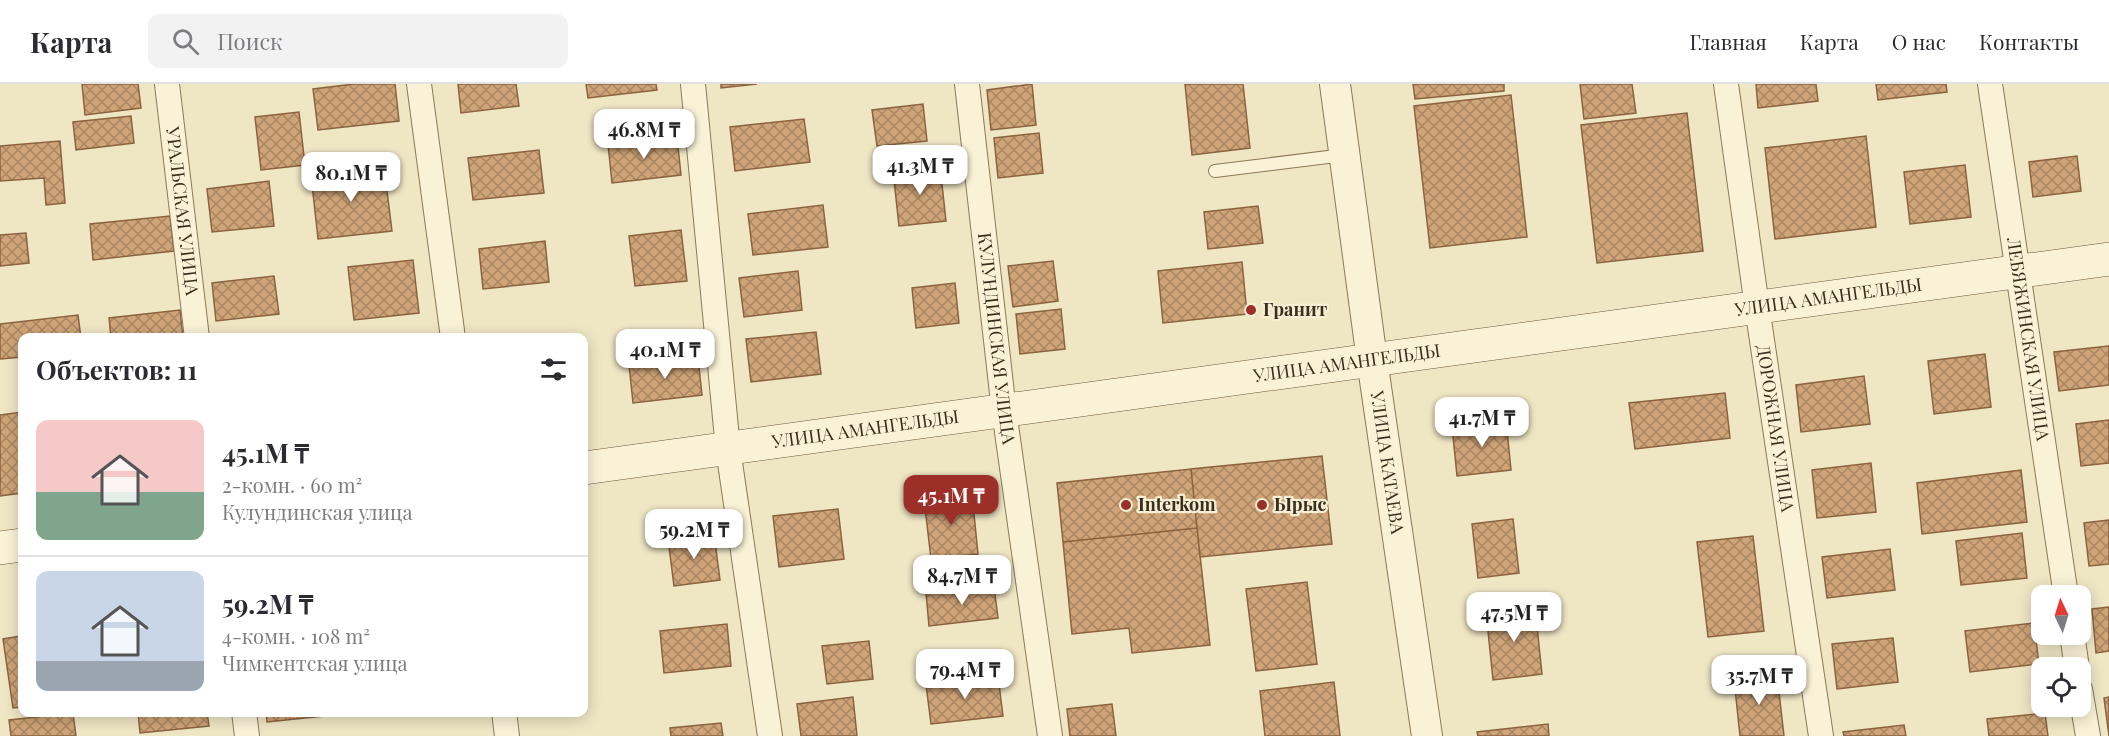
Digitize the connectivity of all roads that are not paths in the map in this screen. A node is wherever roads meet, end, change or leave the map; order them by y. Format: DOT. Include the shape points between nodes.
graph roads {
  1 [pos="167,84"];
  2 [pos="419,84"];
  3 [pos="693,84"];
  4 [pos="967,84"];
  5 [pos="1335,84"];
  6 [pos="1726,84"];
  7 [pos="1990,84"];
  8 [pos="1344,155"];
  9 [pos="1215,171"];
  10 [pos="2109,259"];
  11 [pos="2018,271"];
  12 [pos="1757,307"];
  13 [pos="196,333"];
  14 [pos="452,333"];
  15 [pos="1372,360"];
  16 [pos="1004,411"];
  17 [pos="728,449"];
  18 [pos="588,467"];
  19 [pos="18,546"];
  20 [pos="0,548"];
  21 [pos="2064,585"];
  22 [pos="245,717"];
  23 [pos="505,717"];
  24 [pos="2085,717"];
  25 [pos="247,736"];
  26 [pos="507,736"];
  27 [pos="770,736"];
  28 [pos="1050,736"];
  29 [pos="1426,736"];
  30 [pos="1821,736"];
  31 [pos="2088,736"];
  1 -- 13 [label="street, УРАЛЬСКАЯ УЛИЦА"];
  2 -- 14 [label="street"];
  3 -- 17 [label="street"];
  4 -- 16 [label="street, КУЛУНДИНСКАЯ УЛИЦА"];
  5 -- 8 [label="street, УЛИЦА КАТАЕВА"];
  6 -- 12 [label="street, ДОРОЖНАЯ УЛИЦА"];
  7 -- 11 [label="street, ЛЕБЯЖИНСКАЯ УЛИЦА"];
  8 -- 9 [label="lane"];
  8 -- 15 [label="street, УЛИЦА КАТАЕВА"];
  10 -- 11 [label="main road, УЛИЦА АМАНГЕЛЬДЫ"];
  11 -- 12 [label="main road, УЛИЦА АМАНГЕЛЬДЫ"];
  11 -- 21 [label="street, ЛЕБЯЖИНСКАЯ УЛИЦА"];
  12 -- 15 [label="main road, УЛИЦА АМАНГЕЛЬДЫ"];
  12 -- 30 [label="street, ДОРОЖНАЯ УЛИЦА"];
  15 -- 16 [label="main road, УЛИЦА АМАНГЕЛЬДЫ"];
  15 -- 29 [label="street, УЛИЦА КАТАЕВА"];
  16 -- 17 [label="main road, УЛИЦА АМАНГЕЛЬДЫ"];
  16 -- 28 [label="street, КУЛУНДИНСКАЯ УЛИЦА"];
  17 -- 18 [label="main road, УЛИЦА АМАНГЕЛЬДЫ"];
  17 -- 27 [label="street"];
  19 -- 20 [label="main road"];
  22 -- 25 [label="street"];
  23 -- 26 [label="street"];
  24 -- 31 [label="street"];
}
